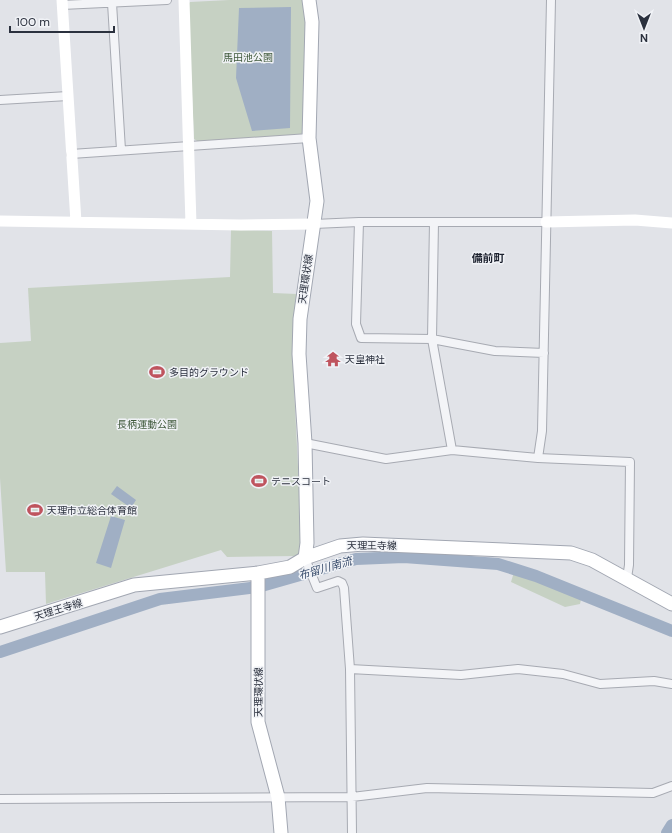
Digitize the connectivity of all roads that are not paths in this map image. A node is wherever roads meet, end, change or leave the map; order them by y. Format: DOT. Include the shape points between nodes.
graph roads {
  1 [pos="167,0"];
  2 [pos="184,0"];
  3 [pos="309,0"];
  4 [pos="551,0"];
  5 [pos="62,3"];
  6 [pos="112,3"];
  7 [pos="68,96"];
  8 [pos="0,100"];
  9 [pos="309,138"];
  10 [pos="188,146"];
  11 [pos="120,150"];
  12 [pos="71,154"];
  13 [pos="0,221"];
  14 [pos="76,222"];
  15 [pos="359,222"];
  16 [pos="434,222"];
  17 [pos="546,222"];
  18 [pos="672,223"];
  19 [pos="191,224"];
  20 [pos="314,224"];
  21 [pos="432,339"];
  22 [pos="544,353"];
  23 [pos="306,443"];
  24 [pos="452,450"];
  25 [pos="538,458"];
  26 [pos="306,561"];
  27 [pos="258,575"];
  28 [pos="627,578"];
  29 [pos="672,604"];
  30 [pos="0,627"];
  31 [pos="350,669"];
  32 [pos="672,684"];
  33 [pos="672,786"];
  34 [pos="278,797"];
  35 [pos="352,797"];
  36 [pos="0,799"];
  37 [pos="281,833"];
  38 [pos="352,833"];
  1 -- 6 [label="street"];
  2 -- 10 [label="street"];
  3 -- 9 [label="main road, 天理環状線" via="312,22"];
  4 -- 17 [label="street"];
  5 -- 6 [label="street"];
  5 -- 7 [label="street"];
  6 -- 11 [label="street"];
  7 -- 8 [label="street"];
  7 -- 12 [label="street"];
  9 -- 10 [label="street"];
  9 -- 20 [label="main road, 天理環状線" via="317,201"];
  10 -- 11 [label="street"];
  10 -- 19 [label="street"];
  11 -- 12 [label="street"];
  12 -- 14 [label="street"];
  13 -- 14 [label="street"];
  14 -- 19 [label="street"];
  15 -- 16 [label="street"];
  15 -- 20 [label="street"];
  15 -- 21 [label="street" via="356,324 361,338"];
  16 -- 17 [label="street"];
  16 -- 21 [label="street"];
  17 -- 18 [label="street" via="635,220"];
  17 -- 22 [label="street"];
  19 -- 20 [label="street"];
  20 -- 23 [label="main road, 天理環状線" via="300,319 299,354"];
  21 -- 22 [label="street" via="495,351"];
  21 -- 24 [label="street"];
  22 -- 25 [label="street" via="542,431"];
  23 -- 24 [label="street" via="386,459"];
  23 -- 26 [label="main road, 天理環状線"];
  24 -- 25 [label="street"];
  25 -- 28 [label="street" via="630,462"];
  26 -- 27 [label="main road, 天理王寺線"];
  26 -- 28 [label="main road, 天理王寺線" via="340,546 363,544 541,551 571,553 592,560"];
  26 -- 31 [label="street" via="318,588 338,580 344,585"];
  27 -- 30 [label="main road, 天理王寺線" via="134,586"];
  27 -- 34 [label="main road, 天理環状線" via="258,722"];
  28 -- 29 [label="main road, 天理王寺線"];
  31 -- 32 [label="street" via="461,675 518,669 563,674 600,684 654,681"];
  31 -- 35 [label="street"];
  33 -- 35 [label="street" via="653,794 427,788"];
  34 -- 35 [label="street"];
  34 -- 36 [label="street"];
  34 -- 37 [label="main road, 天理環状線"];
  35 -- 38 [label="street"];
}
